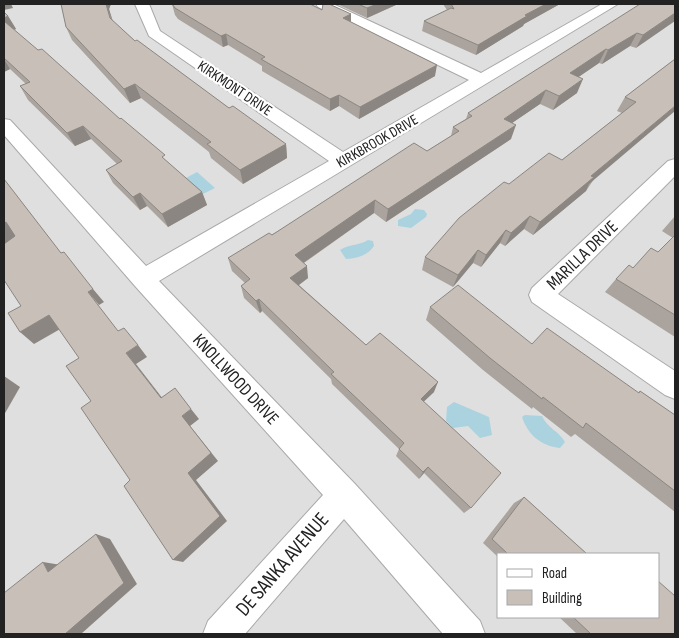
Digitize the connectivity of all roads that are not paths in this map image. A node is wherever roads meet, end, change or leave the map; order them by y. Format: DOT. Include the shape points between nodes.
graph roads {
  1 [pos="142,4"];
  2 [pos="323,4"];
  3 [pos="611,4"];
  4 [pos="482,80"];
  5 [pos="4,124"];
  6 [pos="343,161"];
  7 [pos="675,165"];
  8 [pos="143,279"];
  9 [pos="675,386"];
  10 [pos="344,495"];
  11 [pos="222,634"];
  12 [pos="467,634"];
  1 -- 6 [label="street, KIRKMONT DRIVE" via="154,33"];
  2 -- 4 [label="street"];
  3 -- 4 [label="street, KIRKBROOK DRIVE"];
  4 -- 6 [label="street, KIRKBROOK DRIVE"];
  5 -- 8 [label="street, KNOLLWOOD DRIVE"];
  6 -- 8 [label="street, KIRKBROOK DRIVE"];
  7 -- 9 [label="street, MARILLA DRIVE" via="541,295"];
  8 -- 10 [label="street, KNOLLWOOD DRIVE"];
  10 -- 11 [label="street, DE SANKA AVENUE"];
  10 -- 12 [label="street, KNOLLWOOD DRIVE"];
}
